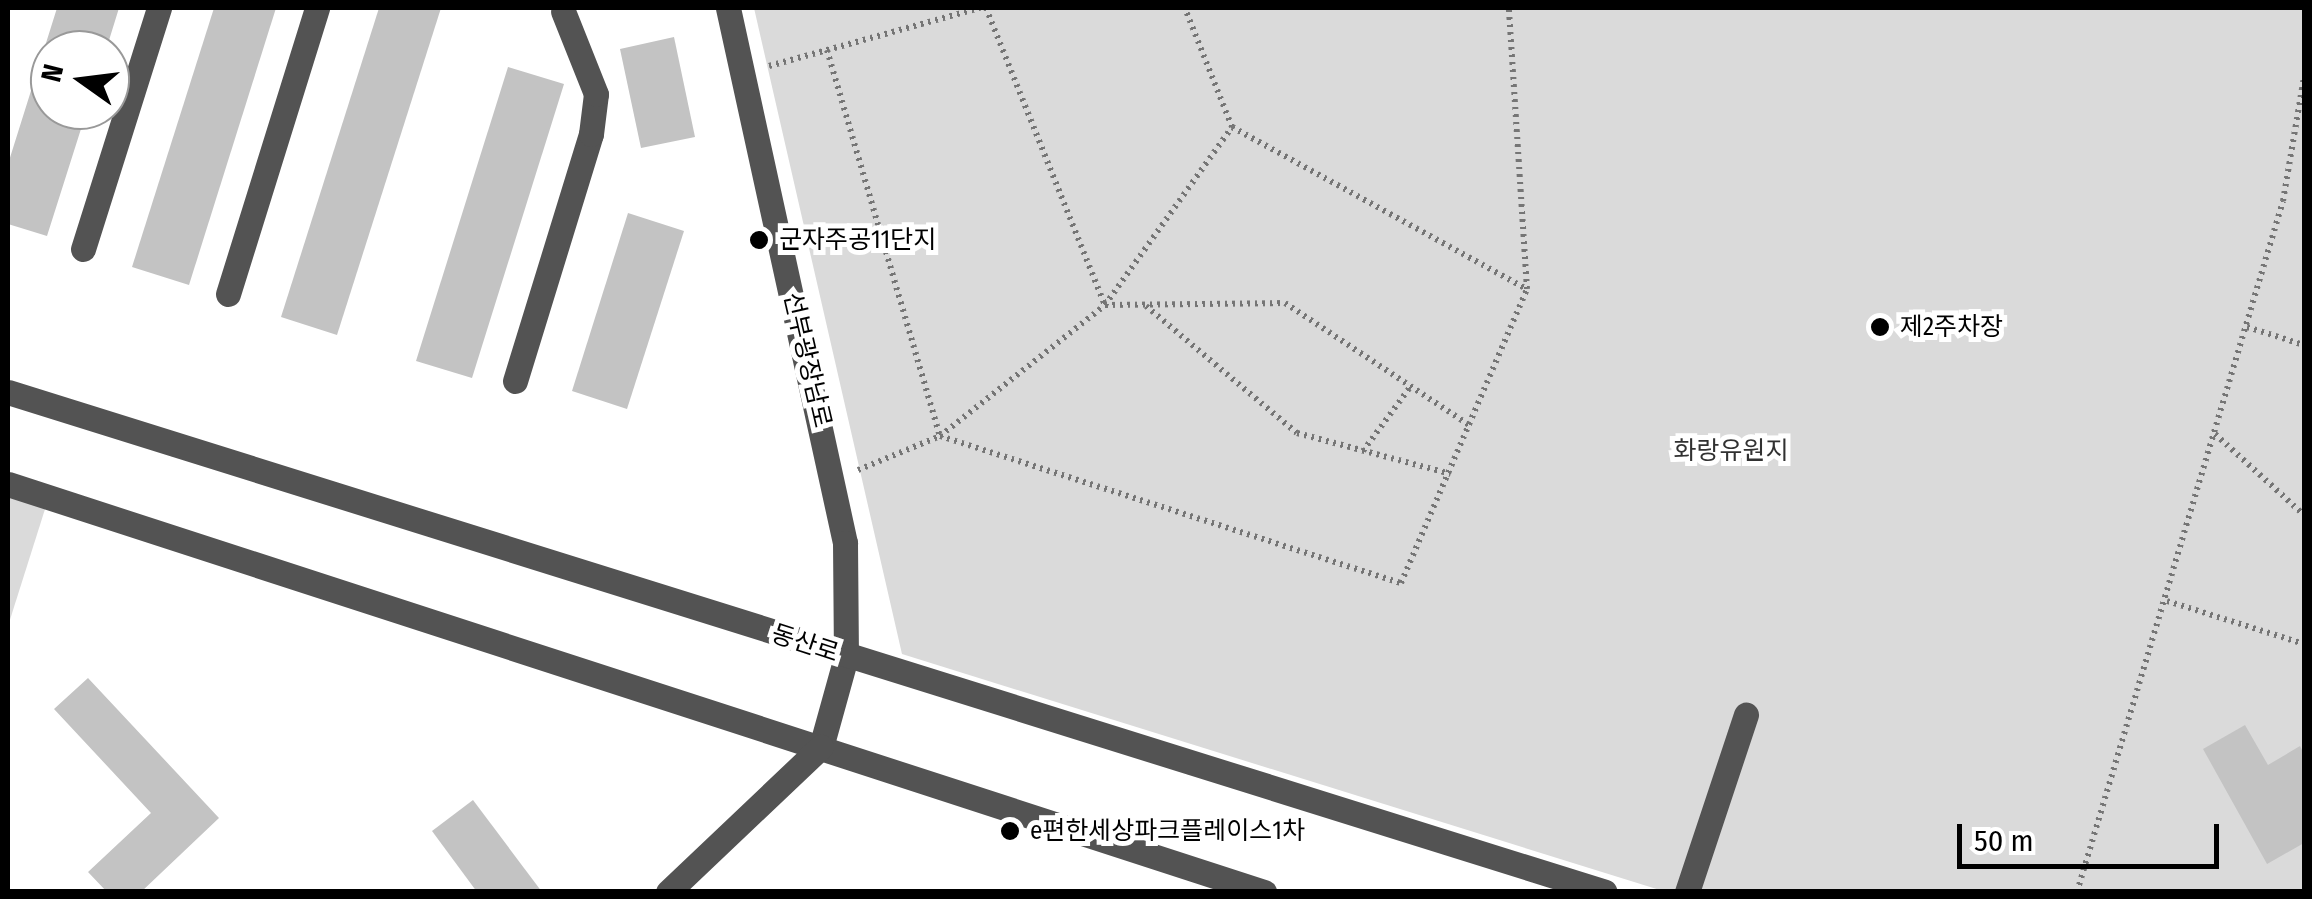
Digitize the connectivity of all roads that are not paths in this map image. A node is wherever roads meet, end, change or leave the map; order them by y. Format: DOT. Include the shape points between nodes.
graph roads {
  1 [pos="159,8"];
  2 [pos="316,8"];
  3 [pos="728,8"];
  4 [pos="568,9"];
  5 [pos="82,249"];
  6 [pos="228,294"];
  7 [pos="515,380"];
  8 [pos="8,392"];
  9 [pos="8,484"];
  10 [pos="846,657"];
  11 [pos="1746,715"];
  12 [pos="821,747"];
  13 [pos="668,892"];
  14 [pos="1264,892"];
  15 [pos="1605,892"];
  16 [pos="1688,892"];
  1 -- 5 [label="street"];
  2 -- 6 [label="street"];
  3 -- 10 [label="street, 선부광장남로" via="834,481"];
  4 -- 7 [label="street" via="586,56 594,107"];
  8 -- 10 [label="street, 동산로"];
  9 -- 12 [label="street"];
  10 -- 12 [label="street, 선부광장남로"];
  10 -- 15 [label="street, 동산로"];
  11 -- 16 [label="street"];
  12 -- 13 [label="street"];
  12 -- 14 [label="street"];
}
